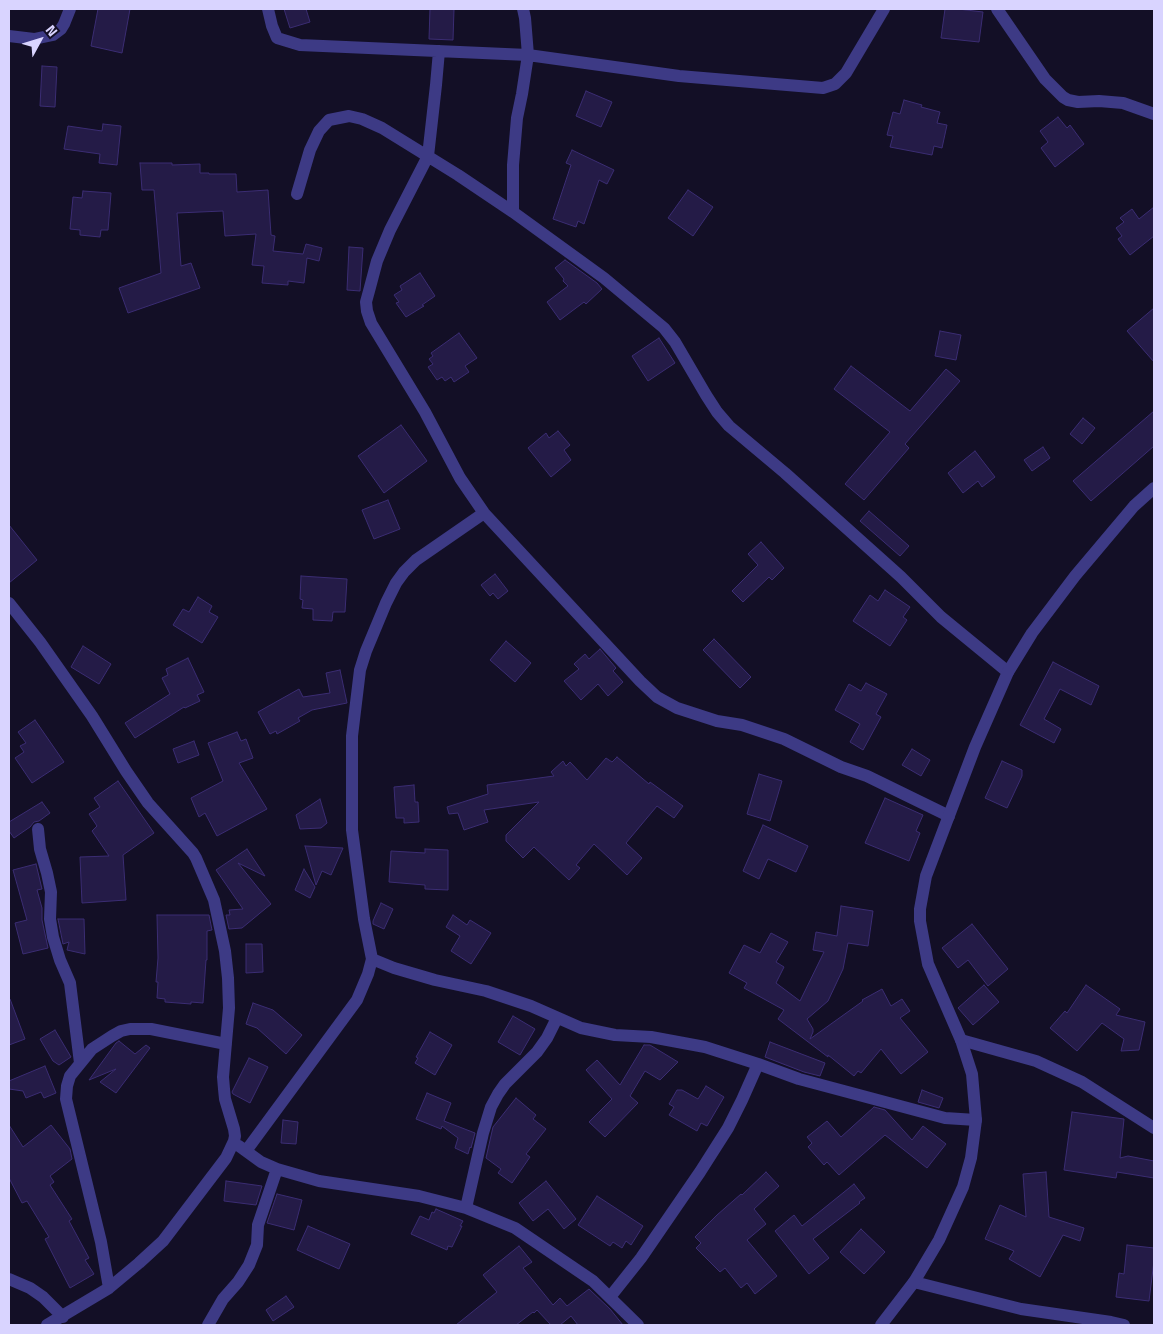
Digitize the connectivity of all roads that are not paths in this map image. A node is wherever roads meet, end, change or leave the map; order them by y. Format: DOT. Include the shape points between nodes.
graph roads {
  1 [pos="70,9"];
  2 [pos="268,9"];
  3 [pos="523,9"];
  4 [pos="884,9"];
  5 [pos="997,9"];
  6 [pos="9,36"];
  7 [pos="438,50"];
  8 [pos="528,55"];
  9 [pos="1154,114"];
  10 [pos="428,156"];
  11 [pos="297,194"];
  12 [pos="513,212"];
  13 [pos="1154,488"];
  14 [pos="484,513"];
  15 [pos="9,602"];
  16 [pos="1008,672"];
  17 [pos="949,816"];
  18 [pos="38,829"];
  19 [pos="372,959"];
  20 [pos="557,1018"];
  21 [pos="961,1040"];
  22 [pos="226,1044"];
  23 [pos="80,1063"];
  24 [pos="758,1064"];
  25 [pos="976,1120"];
  26 [pos="1154,1128"];
  27 [pos="234,1141"];
  28 [pos="246,1152"];
  29 [pos="277,1169"];
  30 [pos="466,1208"];
  31 [pos="9,1279"];
  32 [pos="914,1282"];
  33 [pos="109,1288"];
  34 [pos="610,1297"];
  35 [pos="63,1316"];
  36 [pos="1071,1321"];
  37 [pos="47,1325"];
  38 [pos="208,1325"];
  39 [pos="638,1325"];
  40 [pos="881,1325"];
  41 [pos="1124,1325"];
  1 -- 6 [label="street" via="61,29 53,35 34,38"];
  2 -- 7 [label="street" via="277,38 300,45"];
  3 -- 8 [label="street"];
  4 -- 8 [label="street" via="846,73 835,84 823,88 679,76"];
  5 -- 9 [label="street" via="1045,78 1068,100 1123,103"];
  7 -- 8 [label="street"];
  7 -- 10 [label="street"];
  8 -- 12 [label="street" via="516,128"];
  10 -- 11 [label="street" via="362,119 350,116 329,120 319,131 310,150"];
  10 -- 12 [label="street"];
  10 -- 14 [label="street" via="377,261 368,291 367,311 460,478"];
  12 -- 16 [label="street" via="604,278 664,328 729,426 901,577 941,617"];
  13 -- 16 [label="street" via="1134,506 1075,576"];
  14 -- 17 [label="street" via="657,697 677,708 784,739"];
  14 -- 19 [label="street" via="416,560 404,572 375,626 360,670 352,736 352,830"];
  15 -- 22 [label="street" via="87,709 148,803 196,858 214,900 225,952 230,1008"];
  16 -- 17 [label="street"];
  17 -- 21 [label="street" via="926,876 920,921 928,964"];
  18 -- 23 [label="street" via="51,892 53,937 70,983"];
  19 -- 20 [label="street" via="434,980 486,991"];
  19 -- 28 [label="street" via="357,1000"];
  20 -- 24 [label="street" via="597,1032 705,1047"];
  20 -- 30 [label="street" via="537,1052 505,1084 491,1108"];
  21 -- 25 [label="street" via="972,1074"];
  21 -- 26 [label="street" via="1036,1061 1082,1082"];
  22 -- 23 [label="street" via="152,1029 130,1029 105,1040"];
  22 -- 27 [label="street" via="224,1099 234,1129"];
  23 -- 33 [label="street" via="70,1076 66,1099"];
  24 -- 25 [label="street" via="799,1079 926,1113"];
  24 -- 34 [label="street" via="728,1128 641,1258"];
  25 -- 32 [label="street" via="964,1187 939,1240"];
  27 -- 28 [label="street"];
  27 -- 33 [label="street" via="226,1158 163,1241"];
  28 -- 29 [label="street"];
  29 -- 30 [label="street"];
  29 -- 38 [label="street" via="258,1225 250,1265 223,1299"];
  30 -- 34 [label="street" via="515,1228 593,1281"];
  31 -- 35 [label="street" via="30,1288"];
  32 -- 36 [label="street"];
  32 -- 40 [label="street"];
  33 -- 35 [label="street"];
  34 -- 39 [label="street"];
  35 -- 37 [label="street"];
  36 -- 41 [label="street"];
}
